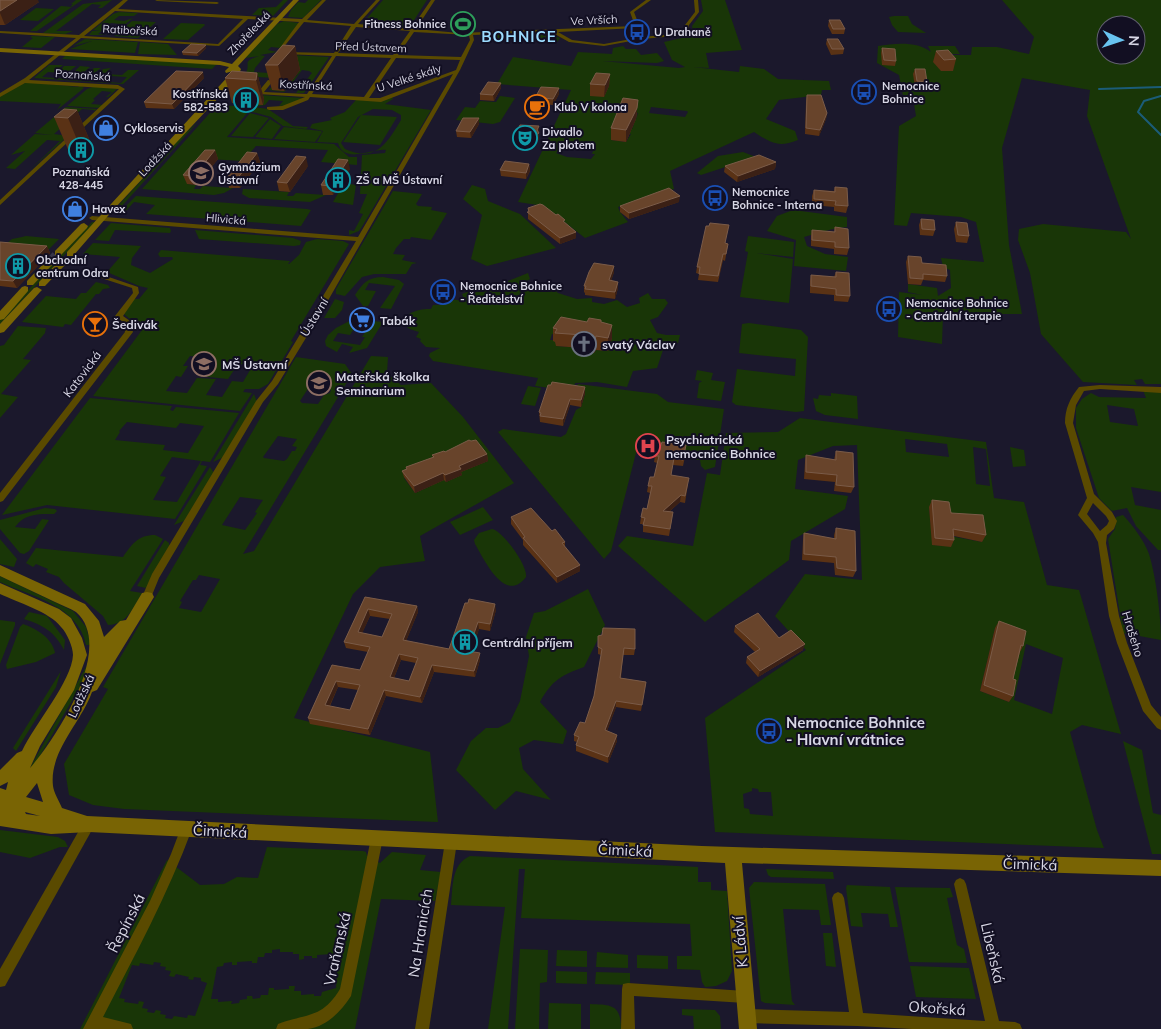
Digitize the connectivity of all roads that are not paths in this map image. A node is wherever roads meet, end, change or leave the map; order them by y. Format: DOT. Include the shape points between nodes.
graph roads {
  1 [pos="126,0"];
  2 [pos="156,0"];
  3 [pos="296,0"];
  4 [pos="324,0"];
  5 [pos="378,0"];
  6 [pos="433,0"];
  7 [pos="649,0"];
  8 [pos="696,0"];
  9 [pos="219,2"];
  10 [pos="114,10"];
  11 [pos="206,15"];
  12 [pos="247,17"];
  13 [pos="278,19"];
  14 [pos="303,21"];
  15 [pos="355,26"];
  16 [pos="638,27"];
  17 [pos="552,31"];
  18 [pos="0,32"];
  19 [pos="413,32"];
  20 [pos="471,34"];
  21 [pos="80,37"];
  22 [pos="642,38"];
  23 [pos="0,50"];
  24 [pos="59,53"];
  25 [pos="335,55"];
  26 [pos="0,57"];
  27 [pos="395,57"];
  28 [pos="239,59"];
  29 [pos="464,59"];
  30 [pos="51,60"];
  31 [pos="222,63"];
  32 [pos="233,66"];
  33 [pos="213,70"];
  34 [pos="458,71"];
  35 [pos="226,76"];
  36 [pos="24,81"];
  37 [pos="270,81"];
  38 [pos="0,94"];
  39 [pos="307,96"];
  40 [pos="353,98"];
  41 [pos="366,99"];
  42 [pos="269,108"];
  43 [pos="0,203"];
  44 [pos="96,218"];
  45 [pos="359,239"];
  46 [pos="70,254"];
  47 [pos="50,262"];
  48 [pos="103,277"];
  49 [pos="34,286"];
  50 [pos="0,317"];
  51 [pos="0,330"];
  52 [pos="1161,390"];
  53 [pos="1090,494"];
  54 [pos="0,499"];
  55 [pos="1102,542"];
  56 [pos="0,570"];
  57 [pos="0,588"];
  58 [pos="147,597"];
  59 [pos="125,624"];
  60 [pos="94,625"];
  61 [pos="118,646"];
  62 [pos="96,653"];
  63 [pos="80,655"];
  64 [pos="82,700"];
  65 [pos="1161,725"];
  66 [pos="34,742"];
  67 [pos="46,761"];
  68 [pos="0,779"];
  69 [pos="5,801"];
  70 [pos="56,813"];
  71 [pos="0,818"];
  72 [pos="19,821"];
  73 [pos="89,824"];
  74 [pos="186,829"];
  75 [pos="377,838"];
  76 [pos="451,842"];
  77 [pos="733,855"];
  78 [pos="1161,868"];
  79 [pos="960,884"];
  80 [pos="838,898"];
  81 [pos="0,981"];
  82 [pos="746,1014"];
  83 [pos="857,1019"];
  84 [pos="92,1025"];
  85 [pos="126,1029"];
  86 [pos="283,1029"];
  87 [pos="422,1029"];
  88 [pos="628,1029"];
  89 [pos="994,1029"];
  90 [pos="1015,1029"];
  1 -- 10 [label="street"];
  2 -- 9 [label="street"];
  3 -- 13 [label="street, Zhořelecká"];
  4 -- 14 [label="street"];
  5 -- 15 [label="street"];
  6 -- 19 [label="street"];
  7 -- 16 [label="street" via="632,12"];
  8 -- 22 [label="street" via="697,12 687,25 685,34"];
  9 -- 11 [label="street"];
  10 -- 11 [label="street, Ve Vrších"];
  10 -- 21 [label="street"];
  11 -- 12 [label="street, Ve Vrších"];
  12 -- 13 [label="street, Ve Vrších"];
  12 -- 21 [label="street, Ratibořská" via="220,45"];
  13 -- 14 [label="street, Ve Vrších"];
  13 -- 28 [label="street, Zhořelecká"];
  14 -- 15 [label="street, Ve Vrších"];
  14 -- 25 [label="street, Před Ústavem" via="277,53"];
  15 -- 19 [label="street, Ve Vrších"];
  15 -- 25 [label="street"];
  16 -- 17 [label="street, Ve Vrších"];
  16 -- 22 [label="street"];
  17 -- 20 [label="street, Ve Vrších"];
  17 -- 22 [label="street" via="571,41 593,45"];
  18 -- 21 [label="street, Ratibořská"];
  19 -- 20 [label="street, Ve Vrších"];
  19 -- 27 [label="street"];
  20 -- 29 [label="street, Ústavní"];
  21 -- 24 [label="street"];
  23 -- 24 [label="street"];
  24 -- 30 [label="street"];
  24 -- 31 [label="street"];
  25 -- 27 [label="street, Před Ústavem"];
  25 -- 39 [label="street"];
  26 -- 30 [label="street"];
  27 -- 29 [label="street, Před Ústavem"];
  27 -- 41 [label="street"];
  28 -- 31 [label="street"];
  28 -- 32 [label="street, Zhořelecká"];
  29 -- 34 [label="street, Ústavní"];
  30 -- 33 [label="street"];
  30 -- 36 [label="street"];
  31 -- 32 [label="street"];
  32 -- 33 [label="street, Zhořelecká"];
  32 -- 35 [label="street, Lodžská"];
  32 -- 44 [label="street, Lodžská" via="237,69 235,75"];
  33 -- 35 [label="street"];
  34 -- 41 [label="street, U Velké skály" via="381,100"];
  34 -- 45 [label="street, Ústavní"];
  35 -- 44 [label="street, Lodžská"];
  36 -- 38 [label="street"];
  36 -- 43 [label="street, Poznaňská" via="122,89"];
  37 -- 39 [label="street, Kostřínská" via="260,92"];
  39 -- 40 [label="street, Kostřínská"];
  39 -- 42 [label="street" via="304,101 286,107"];
  40 -- 41 [label="street, Kostřínská"];
  44 -- 45 [label="street, Hlivická"];
  44 -- 46 [label="street, Lodžská"];
  44 -- 49 [label="street, Lodžská"];
  45 -- 58 [label="street, Ústavní" via="168,555"];
  47 -- 49 [label="street, Lodžská"];
  48 -- 54 [label="street, Katovická" via="135,287 136,293 119,316 126,321 129,332"];
  49 -- 50 [label="street, Lodžská"];
  49 -- 51 [label="street, Lodžská"];
  52 -- 53 [label="street" via="1100,387 1082,390 1076,396 1070,407 1069,423"];
  53 -- 55 [label="street, Hrašeho" via="1091,502 1082,516"];
  53 -- 55 [label="street" via="1112,521 1111,527 1103,534"];
  55 -- 65 [label="street, Hrašeho" via="1114,616 1122,643 1147,708"];
  56 -- 60 [label="street" via="80,608"];
  57 -- 63 [label="street, Lodžská" via="54,613 66,622"];
  58 -- 59 [label="street"];
  58 -- 61 [label="street"];
  59 -- 60 [label="street" via="112,628"];
  59 -- 62 [label="street"];
  60 -- 62 [label="street, Lodžská"];
  61 -- 62 [label="street"];
  61 -- 64 [label="street"];
  62 -- 63 [label="street"];
  62 -- 64 [label="street, Lodžská"];
  63 -- 66 [label="street, Lodžská" via="69,686"];
  64 -- 67 [label="street, Lodžská"];
  66 -- 68 [label="street, Lodžská" via="12,770"];
  66 -- 69 [label="street, Lodžská"];
  67 -- 69 [label="street, Lodžská"];
  67 -- 70 [label="street" via="45,786"];
  69 -- 70 [label="street, Čimická"];
  69 -- 72 [label="street, Lodžská"];
  70 -- 73 [label="street, Čimická"];
  71 -- 72 [label="street, Čimická"];
  72 -- 73 [label="street, Čimická" via="51,826"];
  73 -- 74 [label="street, Čimická"];
  73 -- 81 [label="street"];
  74 -- 75 [label="street, Čimická"];
  74 -- 84 [label="street, Řepínská" via="164,883"];
  75 -- 76 [label="street, Čimická"];
  75 -- 86 [label="street, Vraňanská" via="346,991 334,1009 323,1018"];
  76 -- 77 [label="street, Čimická"];
  76 -- 87 [label="street, Na Hranicích"];
  77 -- 78 [label="street, Čimická"];
  77 -- 82 [label="street, K Ládví"];
  79 -- 89 [label="street, Libeňská"];
  80 -- 83 [label="street"];
  82 -- 83 [label="street, Okořská"];
  82 -- 88 [label="street, Okořská" via="628,990"];
  83 -- 89 [label="street, Okořská"];
  84 -- 85 [label="street"];
  89 -- 90 [label="street, Okořská"];
}
